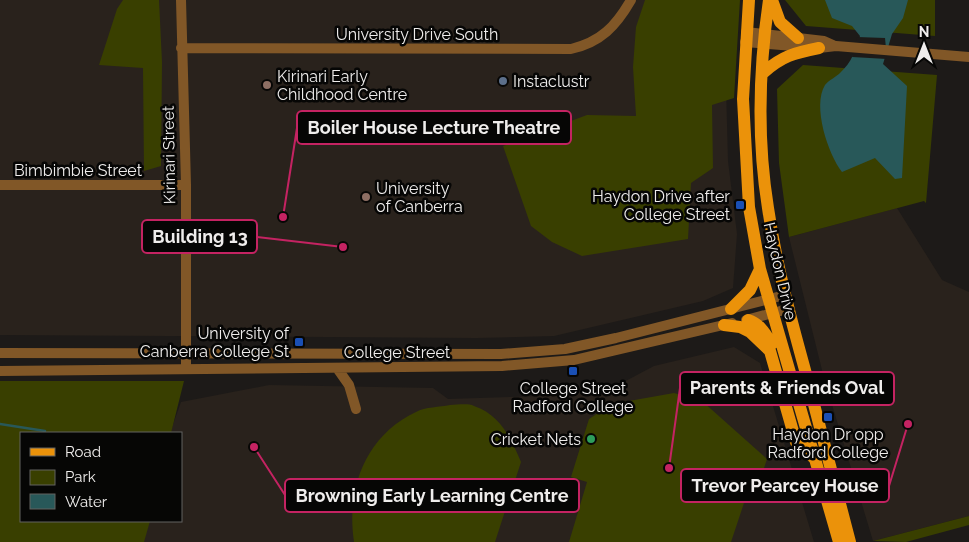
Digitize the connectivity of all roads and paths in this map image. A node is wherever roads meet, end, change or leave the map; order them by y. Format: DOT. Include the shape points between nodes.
graph roads {
  1 [pos="180,0"];
  2 [pos="631,0"];
  3 [pos="748,0"];
  4 [pos="770,0"];
  5 [pos="745,37"];
  6 [pos="798,38"];
  7 [pos="764,39"];
  8 [pos="836,46"];
  9 [pos="181,48"];
  10 [pos="819,48"];
  11 [pos="969,58"];
  12 [pos="762,73"];
  13 [pos="0,185"];
  14 [pos="186,185"];
  15 [pos="760,270"];
  16 [pos="785,295"];
  17 [pos="768,299"];
  18 [pos="731,309"];
  19 [pos="788,309"];
  20 [pos="772,313"];
  21 [pos="748,320"];
  22 [pos="724,325"];
  23 [pos="0,353"];
  24 [pos="186,353"];
  25 [pos="337,368"];
  26 [pos="186,369"];
  27 [pos="0,371"];
  28 [pos="356,409"];
  29 [pos="802,416"];
  30 [pos="814,458"];
  31 [pos="839,542"];
  32 [pos="850,542"];
  1 -- 9 [label="street, Kirinari Street"];
  2 -- 9 [label="street, University Drive South" via="613,28 588,45 571,49"];
  3 -- 5 [label="main road, Haydon Drive"];
  4 -- 6 [label="main road" via="780,22"];
  4 -- 7 [label="main road, Haydon Drive"];
  5 -- 7 [label="street"];
  5 -- 15 [label="main road, Haydon Drive" via="742,99 748,203"];
  6 -- 7 [label="street"];
  6 -- 8 [label="street"];
  7 -- 10 [label="street"];
  7 -- 12 [label="main road, Haydon Drive"];
  8 -- 10 [label="street"];
  8 -- 11 [label="street"];
  9 -- 14 [label="street, Kirinari Street"];
  10 -- 12 [label="main road" via="789,55"];
  12 -- 16 [label="main road, Haydon Drive" via="761,131 767,206"];
  13 -- 14 [label="street, Bimbimbie Street"];
  14 -- 24 [label="street, Kirinari Street"];
  15 -- 17 [label="main road, Haydon Drive"];
  15 -- 18 [label="main road" via="750,290"];
  16 -- 17 [label="street, College Street"];
  16 -- 19 [label="main road, Haydon Drive"];
  17 -- 18 [label="street, College Street"];
  17 -- 20 [label="main road, Haydon Drive"];
  18 -- 24 [label="street, College Street" via="566,349 482,354"];
  19 -- 20 [label="street, College Street"];
  19 -- 32 [label="main road, Haydon Drive"];
  20 -- 21 [label="street, College Street"];
  20 -- 29 [label="main road, Haydon Drive"];
  21 -- 22 [label="street, College Street"];
  21 -- 29 [label="main road" via="762,329 774,348 789,402"];
  22 -- 25 [label="street, College Street" via="574,360 502,366"];
  22 -- 30 [label="main road" via="750,332 770,351 796,442"];
  23 -- 24 [label="street, College Street"];
  24 -- 26 [label="street, Kirinari Street"];
  25 -- 26 [label="street, College Street"];
  25 -- 28 [label="street" via="349,385"];
  26 -- 27 [label="street, College Street"];
  29 -- 30 [label="main road, Haydon Drive"];
  30 -- 31 [label="main road, Haydon Drive"];
}
